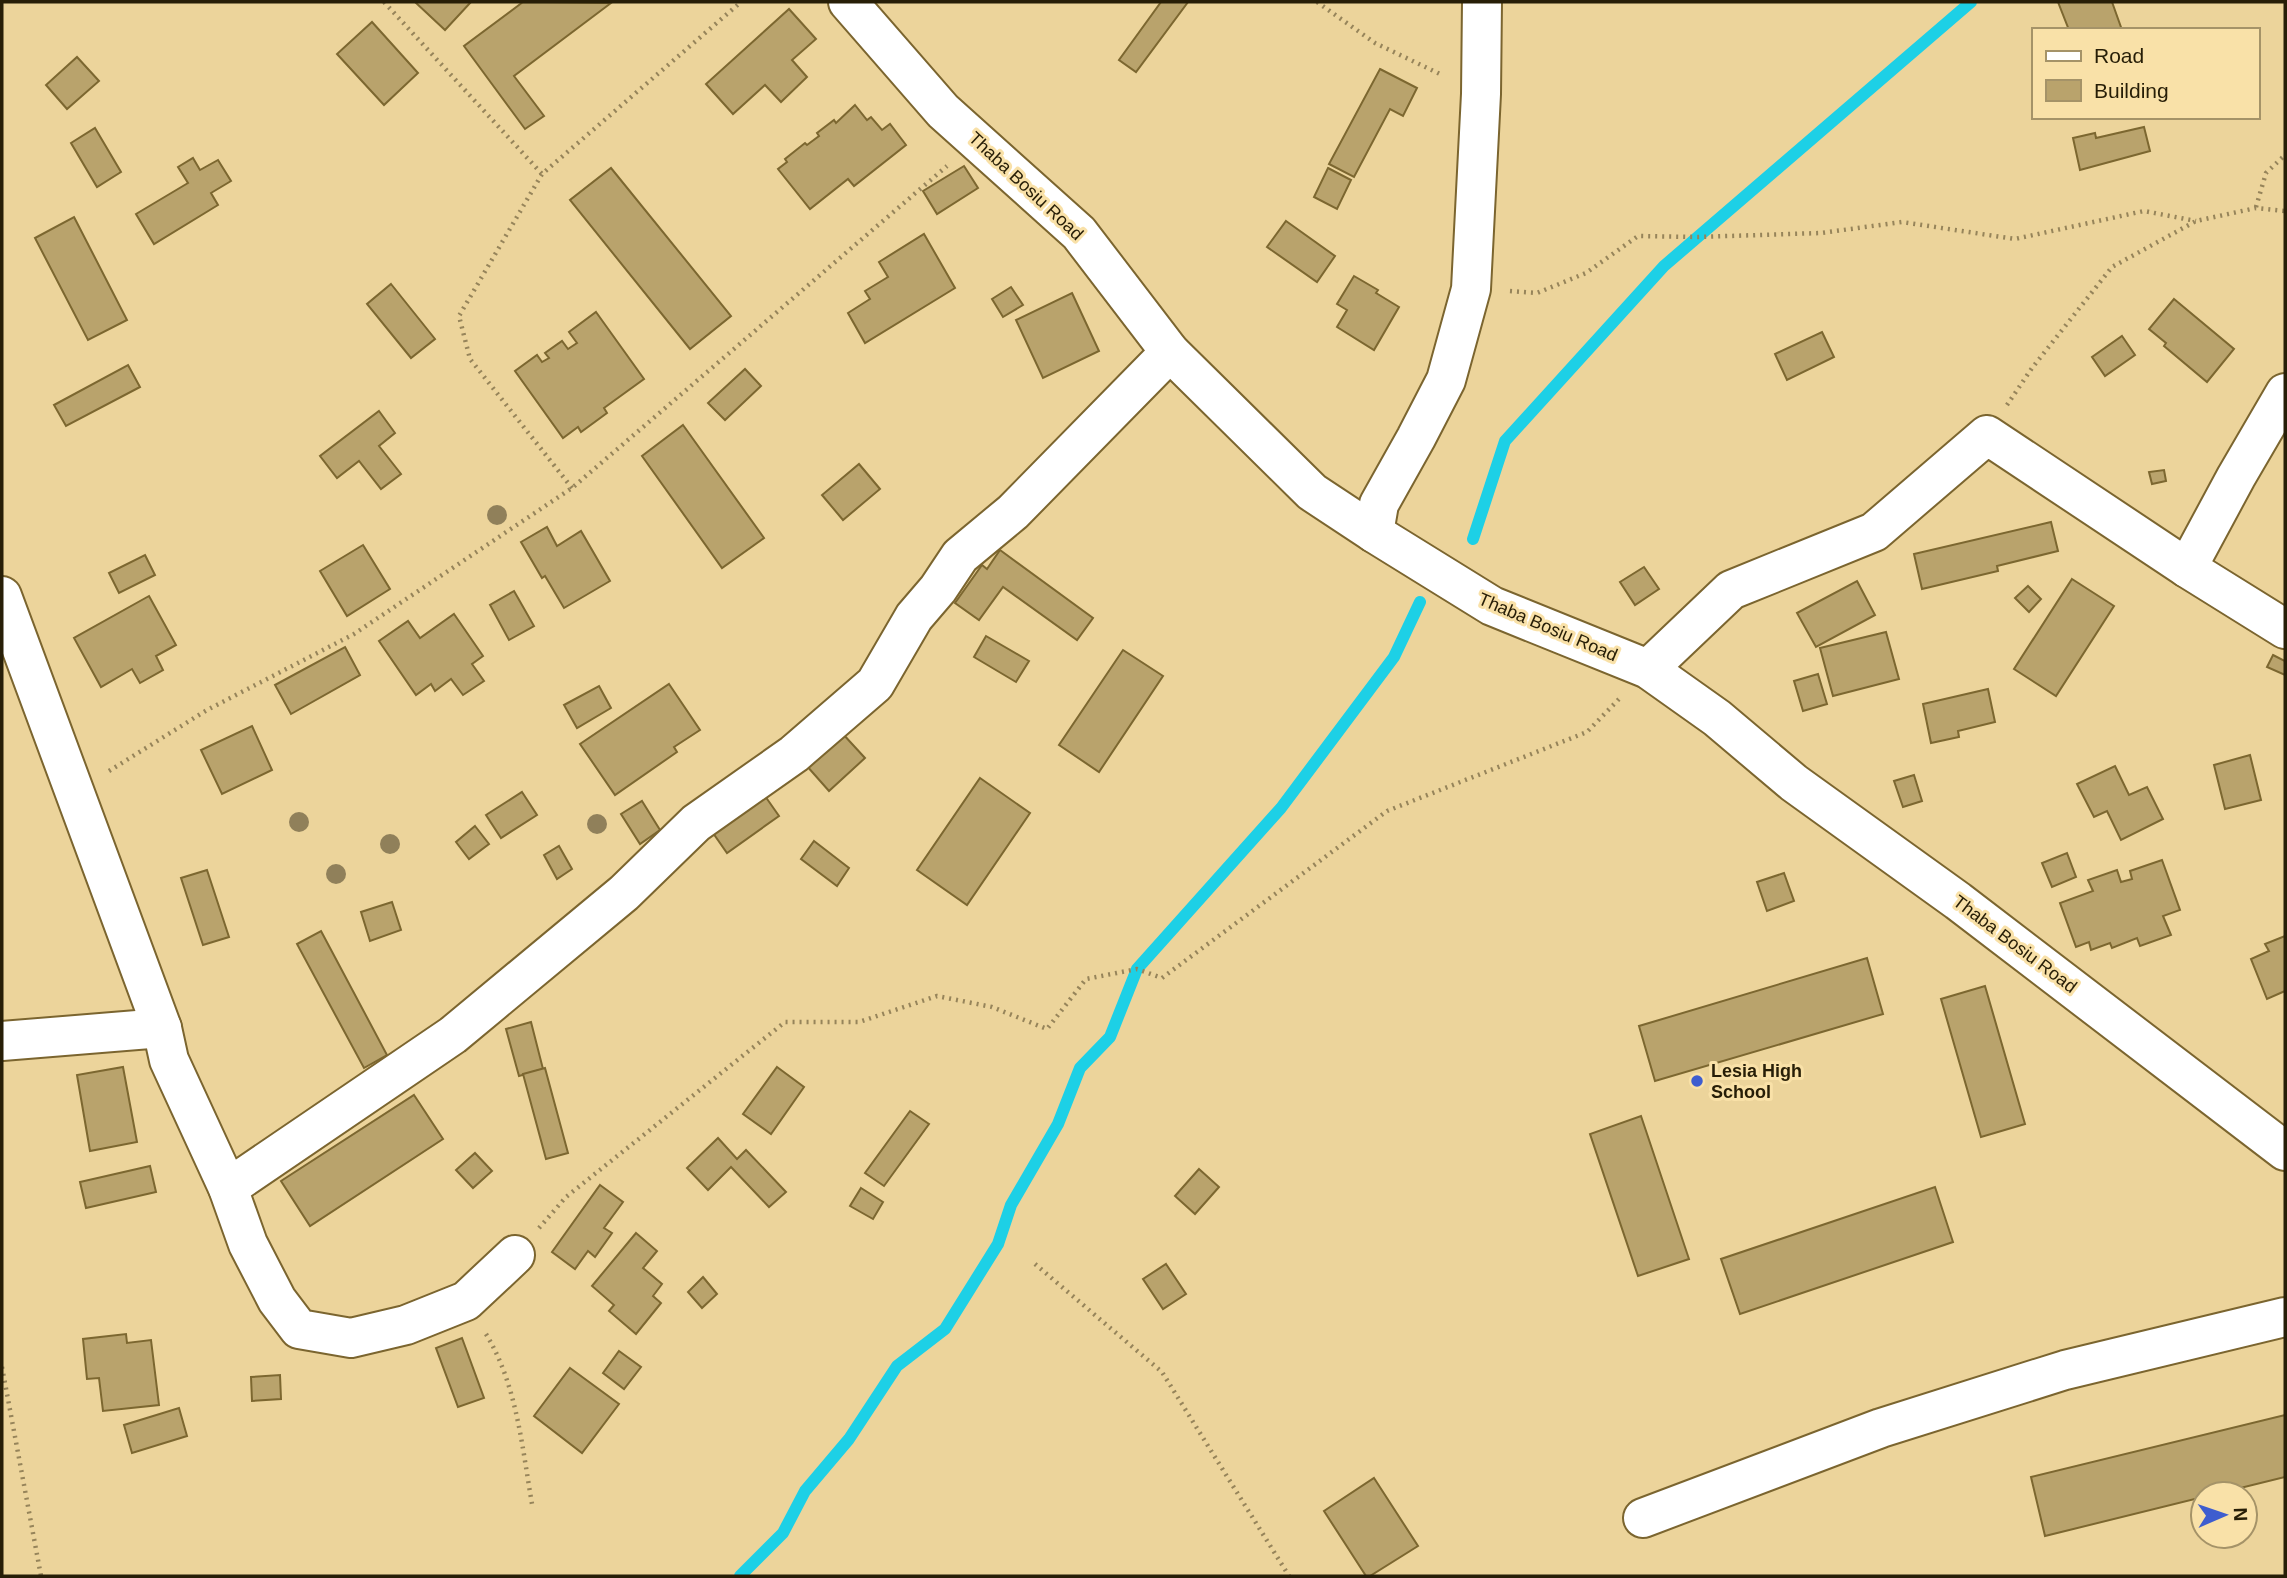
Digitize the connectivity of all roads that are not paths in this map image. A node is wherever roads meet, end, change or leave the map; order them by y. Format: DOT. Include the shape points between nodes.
graph roads {
  1 [pos="848,2"];
  2 [pos="1482,2"];
  3 [pos="1170,352"];
  4 [pos="2285,393"];
  5 [pos="1374,534"];
  6 [pos="2187,568"];
  7 [pos="2,596"];
  8 [pos="2285,629"];
  9 [pos="1648,669"];
  10 [pos="162,1028"];
  11 [pos="2,1041"];
  12 [pos="2285,1151"];
  13 [pos="228,1188"];
  14 [pos="515,1255"];
  15 [pos="2285,1317"];
  16 [pos="1643,1518"];
  1 -- 3 [label="street, Thaba Bosiu Road" via="943,111 1079,233"];
  2 -- 5 [label="street" via="1471,289 1446,380 1379,504"];
  3 -- 5 [label="street, Thaba Bosiu Road" via="1312,492"];
  3 -- 13 [label="street" via="1013,512 960,556 914,617 876,684 794,754 696,823 624,893 453,1035"];
  4 -- 6 [label="street"];
  5 -- 9 [label="street, Thaba Bosiu Road" via="1492,606"];
  6 -- 8 [label="street"];
  6 -- 9 [label="street" via="1987,436 1874,532 1731,590"];
  7 -- 10 [label="street"];
  9 -- 12 [label="street, Thaba Bosiu Road"];
  10 -- 11 [label="street"];
  10 -- 13 [label="street" via="169,1060"];
  13 -- 14 [label="street" via="248,1244 277,1300 299,1329 351,1338 406,1325 466,1301"];
  15 -- 16 [label="street" via="2065,1370 1881,1428"];
}
